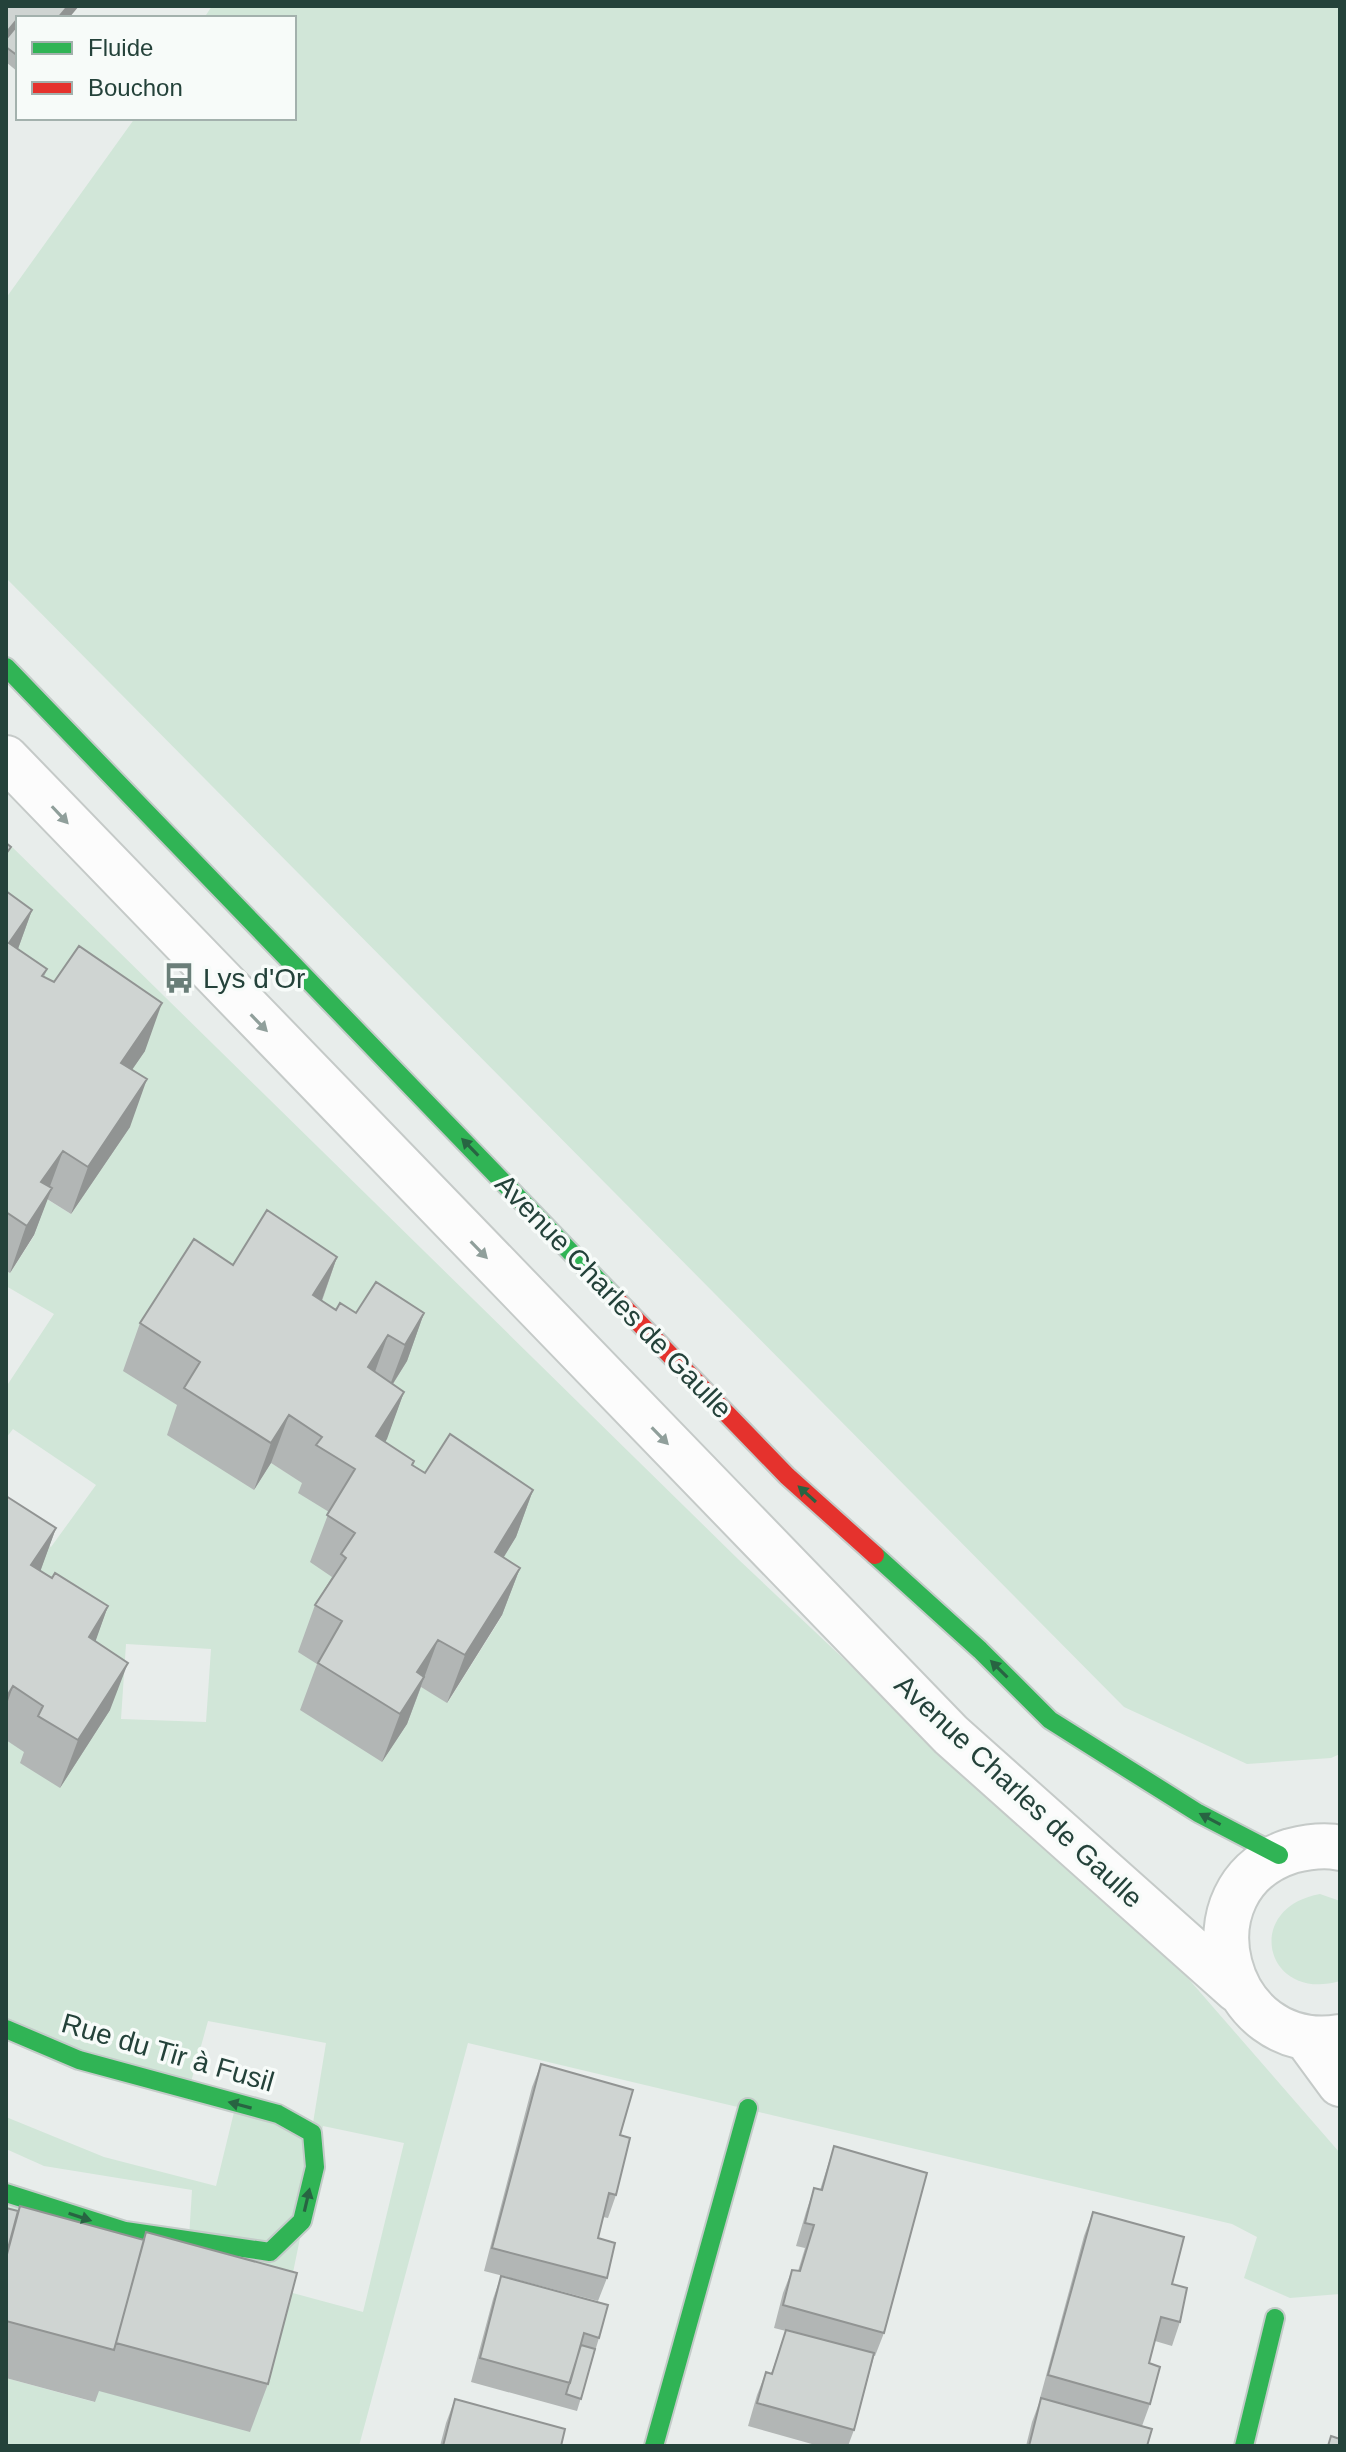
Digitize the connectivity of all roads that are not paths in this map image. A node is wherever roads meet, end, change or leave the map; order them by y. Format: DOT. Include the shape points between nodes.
graph roads {
  1 [pos="6,667"];
  2 [pos="6,758"];
  3 [pos="1340,1848"];
  4 [pos="1279,1855"];
  5 [pos="1237,1990"];
  6 [pos="6,2029"];
  7 [pos="1324,2038"];
  8 [pos="1340,2084"];
  9 [pos="748,2108"];
  10 [pos="6,2193"];
  11 [pos="1275,2318"];
  12 [pos="654,2446"];
  13 [pos="1244,2446"];
  4 -- 1 [label="street, Avenue Charles de Gaulle, one-way" via="1198,1813 1050,1720 787,1476"];
  2 -- 5 [label="street, Avenue Charles de Gaulle, one-way" via="951,1735"];
  3 -- 4 [label="street" via="1306,1847"];
  4 -- 5 [label="street" via="1253,1874 1235,1899 1226,1929 1226,1961"];
  5 -- 7 [label="street, Avenue Charles de Gaulle" via="1255,2013 1280,2029"];
  10 -- 6 [label="street, Rue du Tir à Fusil, one-way" via="125,2231 270,2252 302,2221 315,2167 312,2133 278,2114 79,2060"];
  7 -- 8 [label="street"];
  9 -- 12 [label="street"];
  11 -- 13 [label="street"];
}
